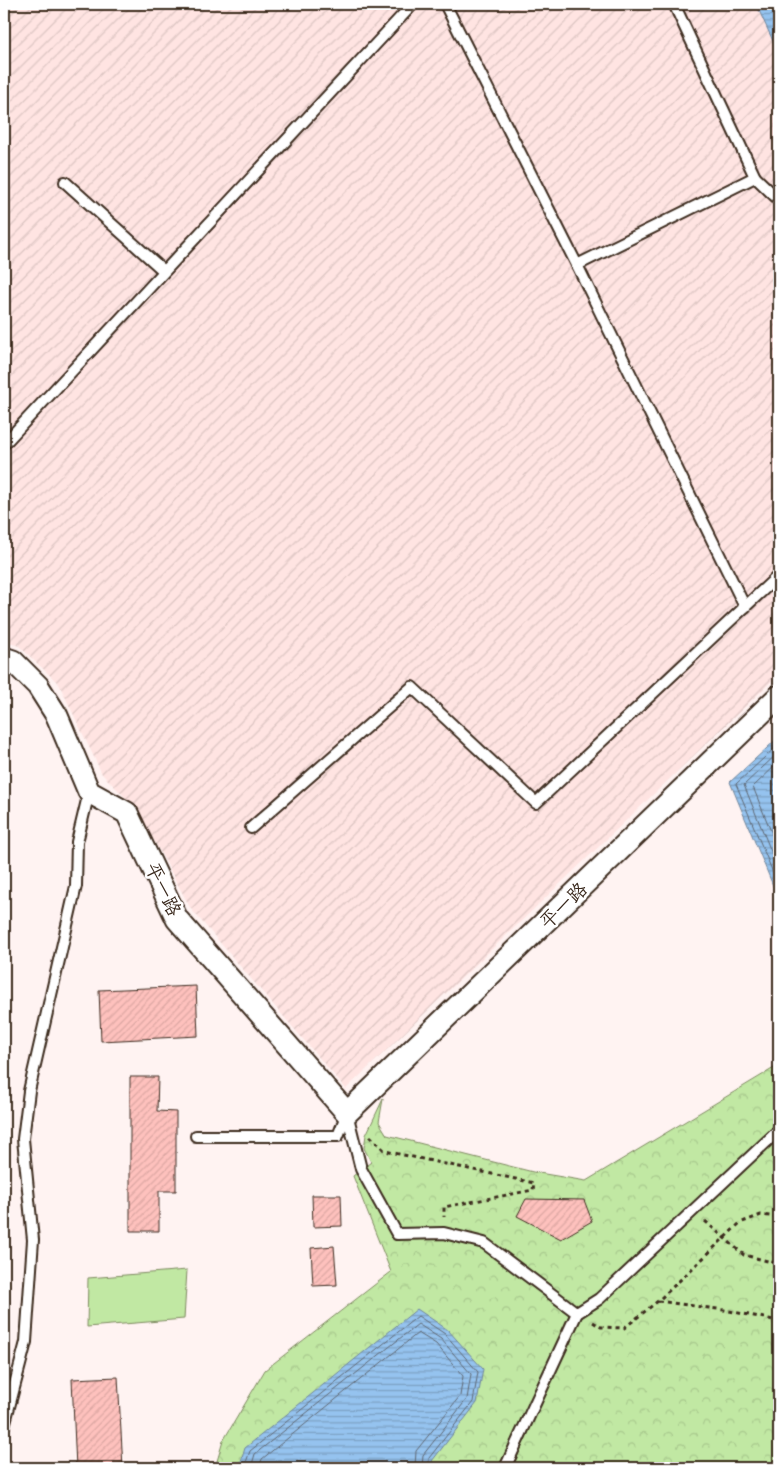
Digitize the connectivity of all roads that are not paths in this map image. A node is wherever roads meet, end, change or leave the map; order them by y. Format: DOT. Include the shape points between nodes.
graph roads {
  1 [pos="413,4"];
  2 [pos="445,4"];
  3 [pos="674,4"];
  4 [pos="755,177"];
  5 [pos="65,182"];
  6 [pos="779,200"];
  7 [pos="577,266"];
  8 [pos="164,271"];
  9 [pos="4,444"];
  10 [pos="779,575"];
  11 [pos="745,607"];
  12 [pos="4,658"];
  13 [pos="779,696"];
  14 [pos="89,792"];
  15 [pos="251,828"];
  16 [pos="347,1113"];
  17 [pos="779,1130"];
  18 [pos="196,1136"];
  19 [pos="578,1312"];
  20 [pos="4,1426"];
  21 [pos="505,1468"];
  1 -- 8 [label="lane"];
  2 -- 7 [label="lane"];
  3 -- 4 [label="lane"];
  4 -- 6 [label="lane"];
  4 -- 7 [label="lane"];
  5 -- 8 [label="lane"];
  7 -- 11 [label="lane"];
  8 -- 9 [label="lane"];
  10 -- 11 [label="lane"];
  11 -- 15 [label="lane" via="536,803 412,687"];
  12 -- 14 [label="street" via="13,661 38,686 57,716"];
  13 -- 16 [label="street, 平一路"];
  14 -- 16 [label="street, 平一路" via="127,814 178,919"];
  14 -- 20 [label="lane" via="77,842 76,886 29,1091 23,1139 33,1240 26,1342"];
  16 -- 18 [label="lane" via="338,1136"];
  16 -- 19 [label="lane" via="361,1169 397,1234 444,1233 484,1243"];
  17 -- 19 [label="lane" via="599,1299"];
  19 -- 21 [label="lane"];
}
